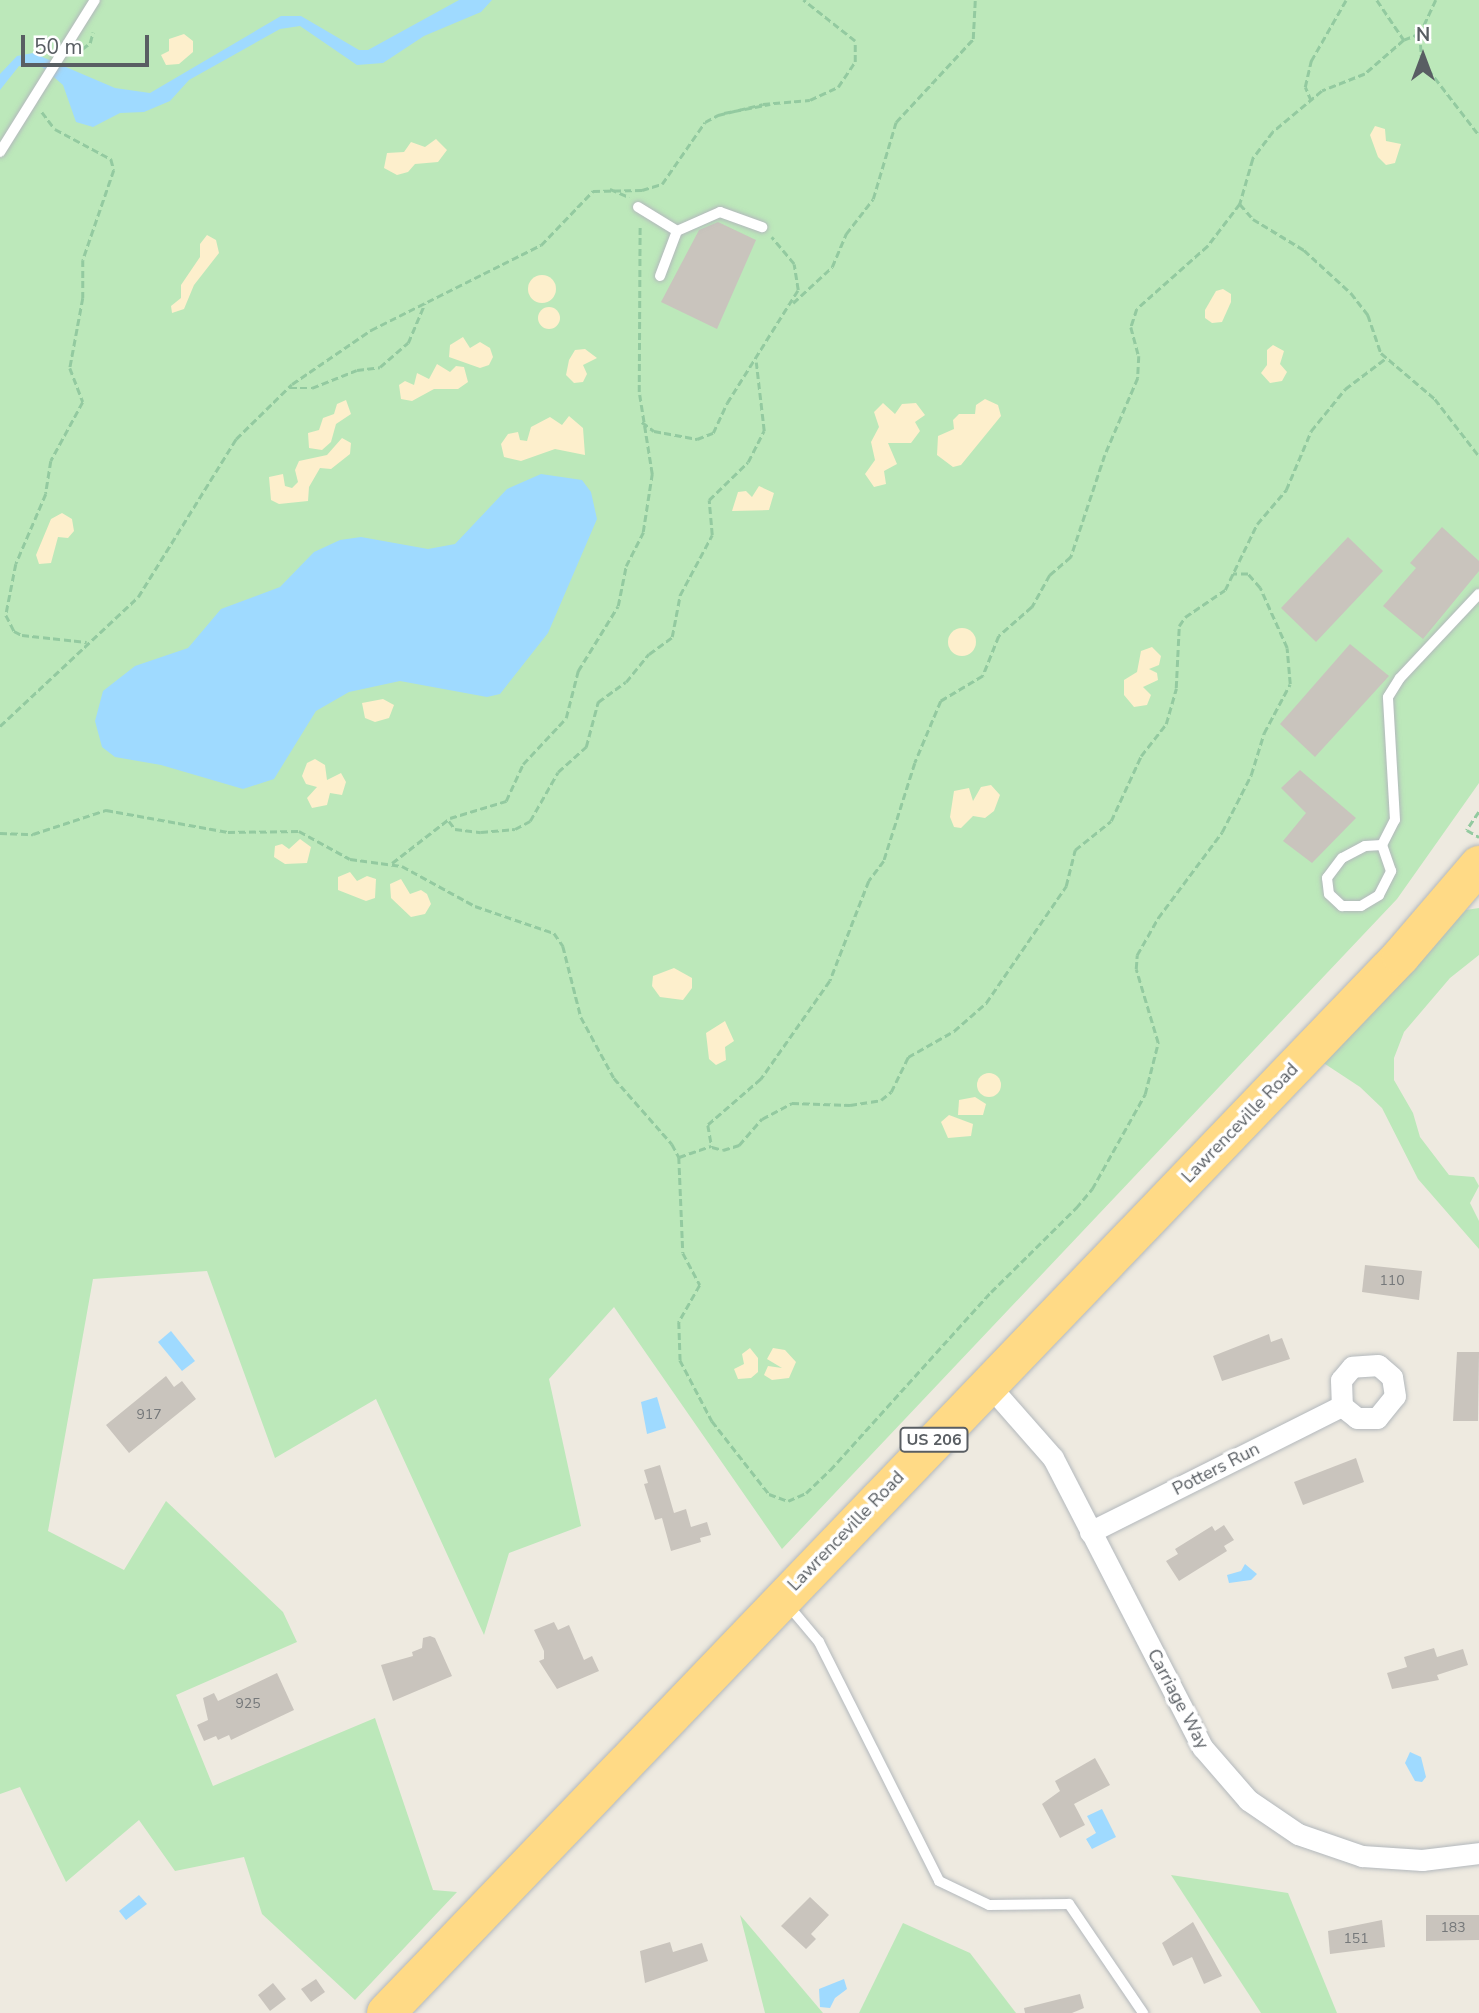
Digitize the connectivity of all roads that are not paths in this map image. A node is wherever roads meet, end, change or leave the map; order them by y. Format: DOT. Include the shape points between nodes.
graph roads {
  1 [pos="95,0"];
  2 [pos="0,152"];
  3 [pos="638,207"];
  4 [pos="762,227"];
  5 [pos="677,231"];
  6 [pos="660,276"];
  7 [pos="1479,594"];
  8 [pos="1382,845"];
  9 [pos="1479,865"];
  10 [pos="988,1384"];
  11 [pos="1342,1406"];
  12 [pos="1090,1532"];
  13 [pos="781,1599"];
  14 [pos="1479,1853"];
  15 [pos="386,2013"];
  16 [pos="1143,2013"];
  1 -- 2 [label="lane"];
  3 -- 5 [label="lane"];
  4 -- 5 [label="lane" via="720,212"];
  5 -- 6 [label="lane"];
  7 -- 8 [label="lane" via="1400,678 1388,697 1395,820"];
  8 -- 8 [label="lane" via="1365,846 1342,858 1326,878 1329,894 1342,906 1361,905 1379,895 1391,871"];
  9 -- 10 [label="highway, Lawrenceville Road / US 206" via="1401,956"];
  10 -- 12 [label="street, Carriage Way" via="1040,1439"];
  10 -- 13 [label="highway, Lawrenceville Road / US 206"];
  11 -- 12 [label="street, Potters Run"];
  12 -- 14 [label="street, Carriage Way" via="1203,1748 1248,1800 1298,1834 1362,1856 1422,1860"];
  13 -- 15 [label="highway, Lawrenceville Road / US 206"];
  13 -- 16 [label="lane" via="806,1622 819,1642 939,1881 989,1905 1069,1904"];
}
